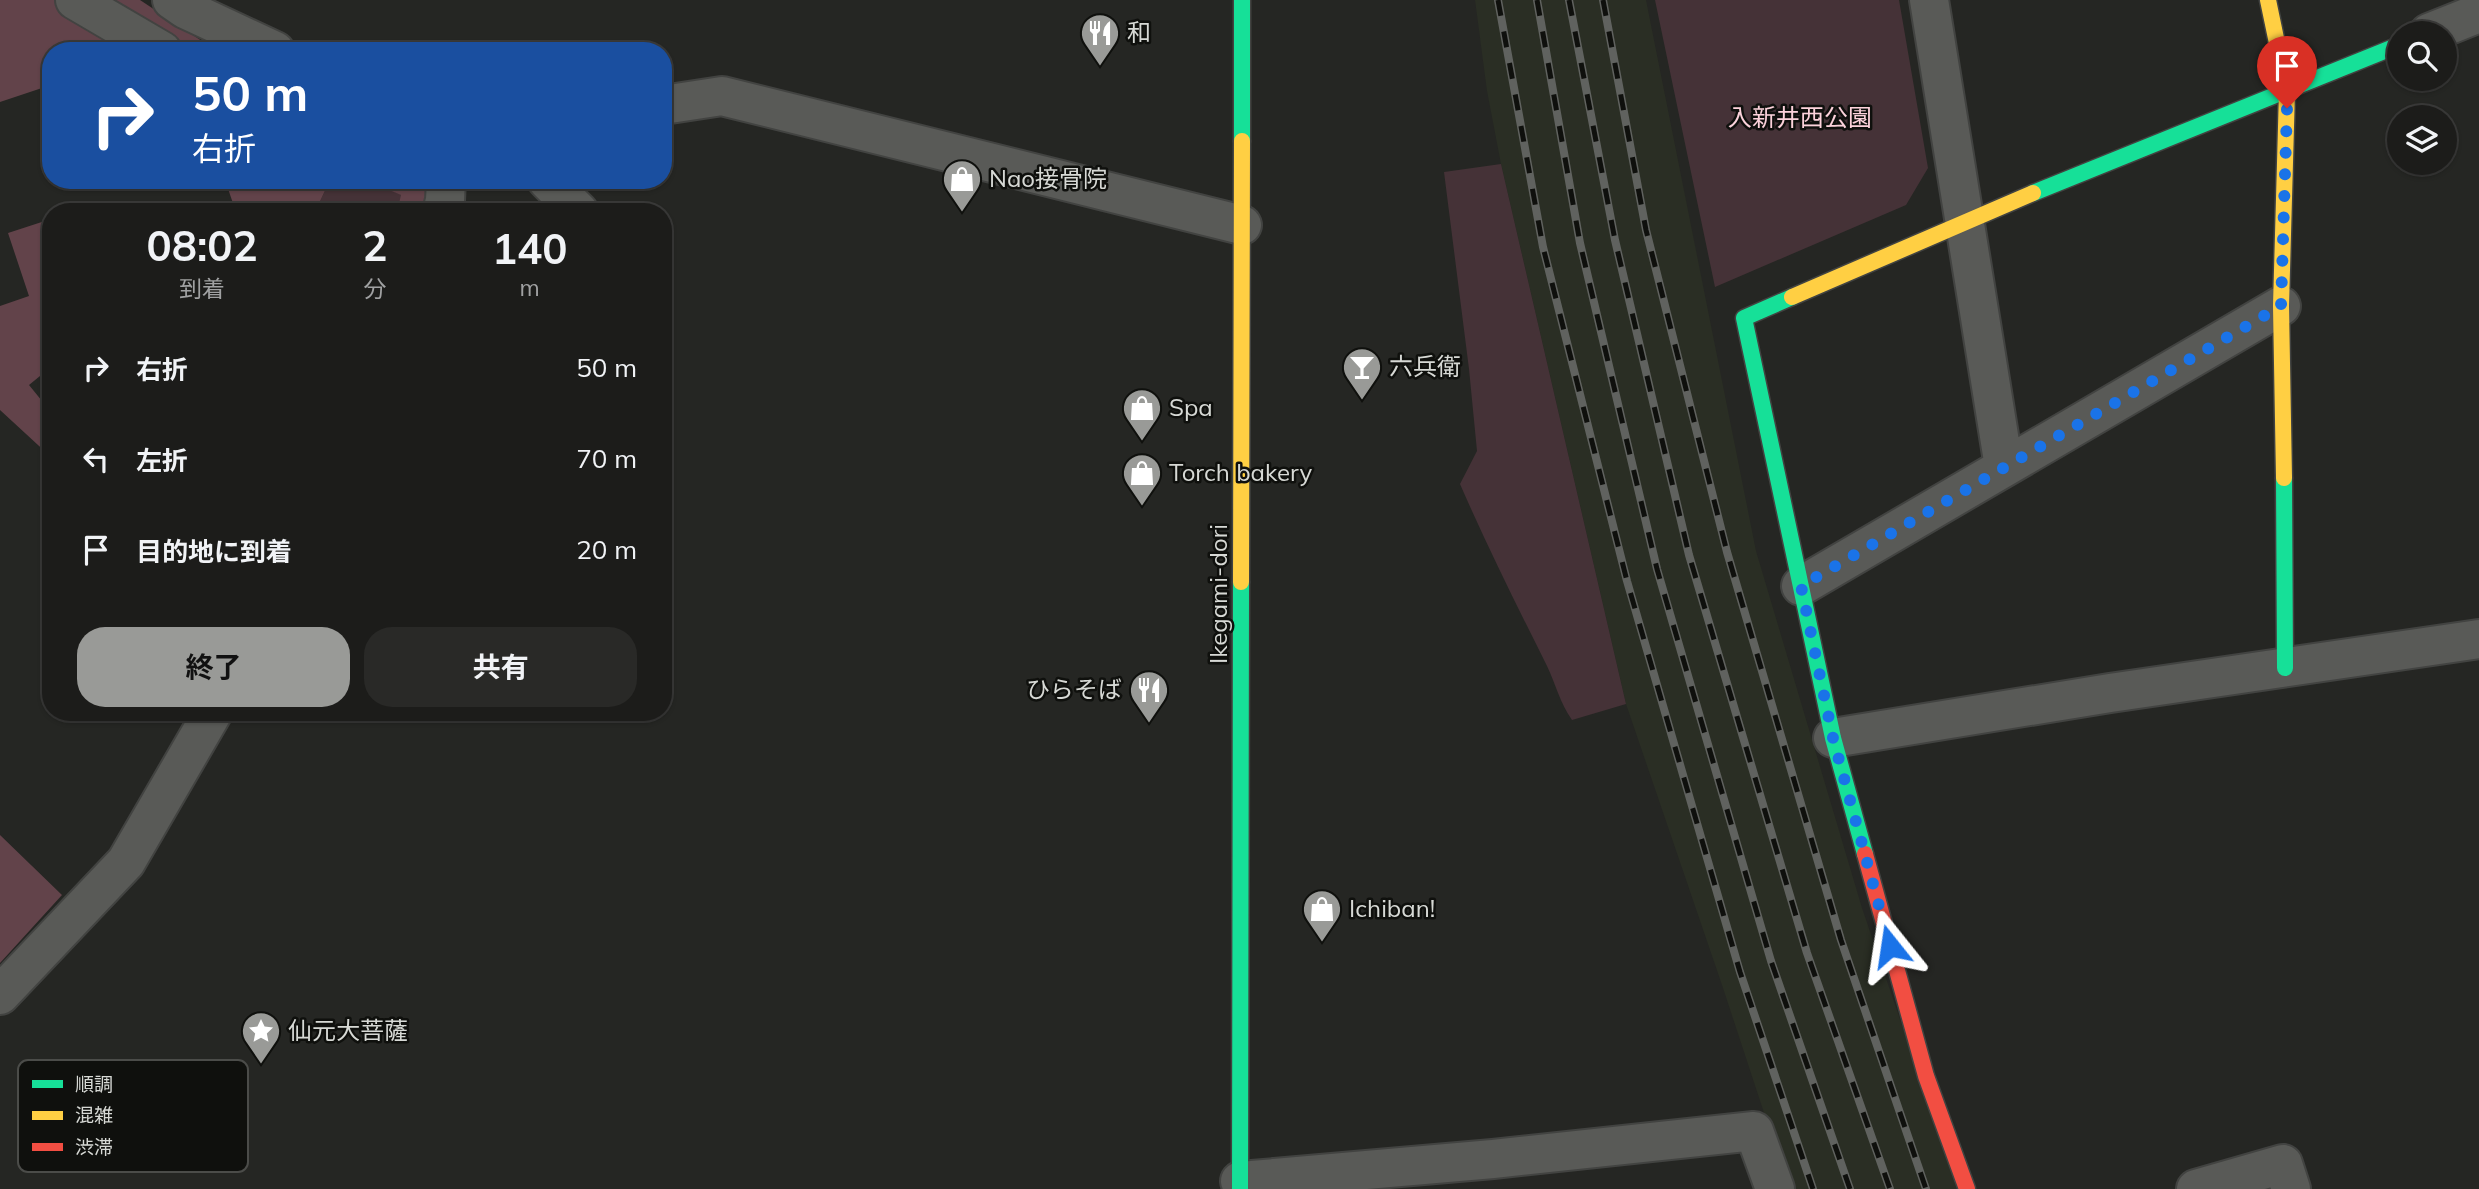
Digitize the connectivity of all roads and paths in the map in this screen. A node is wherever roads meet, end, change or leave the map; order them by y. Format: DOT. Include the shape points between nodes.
graph roads {
  1 [pos="75,0"];
  2 [pos="172,0"];
  3 [pos="1242,0"];
  4 [pos="1930,0"];
  5 [pos="2268,0"];
  6 [pos="2479,13"];
  7 [pos="2457,22"];
  8 [pos="147,42"];
  9 [pos="256,42"];
  10 [pos="2387,50"];
  11 [pos="2287,91"];
  12 [pos="672,104"];
  13 [pos="556,189"];
  14 [pos="570,203"];
  15 [pos="1965,221"];
  16 [pos="1242,225"];
  17 [pos="2281,306"];
  18 [pos="2004,467"];
  19 [pos="1801,586"];
  20 [pos="2479,639"];
  21 [pos="2286,668"];
  22 [pos="208,721"];
  23 [pos="1833,738"];
  24 [pos="0,995"];
  25 [pos="1240,1185"];
  26 [pos="1775,1189"];
  27 [pos="1967,1189"];
  28 [pos="2196,1189"];
  29 [pos="2291,1189"];
  1 -- 8 [label="street"];
  2 -- 9 [label="street"];
  3 -- 16 [label="street, Ikegami-dori"];
  4 -- 15 [label="street"];
  5 -- 11 [label="street"];
  6 -- 7 [label="street"];
  10 -- 11 [label="street"];
  11 -- 15 [label="street"];
  11 -- 17 [label="street"];
  12 -- 16 [label="street" via="722,96"];
  13 -- 14 [label="street"];
  15 -- 18 [label="street"];
  15 -- 19 [label="street" via="1744,318"];
  16 -- 25 [label="street, Ikegami-dori"];
  17 -- 18 [label="street"];
  17 -- 21 [label="street"];
  18 -- 19 [label="street"];
  19 -- 23 [label="street"];
  20 -- 21 [label="street"];
  21 -- 23 [label="street"];
  22 -- 24 [label="street" via="126,862"];
  23 -- 27 [label="street" via="1926,1076"];
  25 -- 26 [label="street" via="1754,1131"];
  28 -- 29 [label="street" via="2283,1164"];
}
